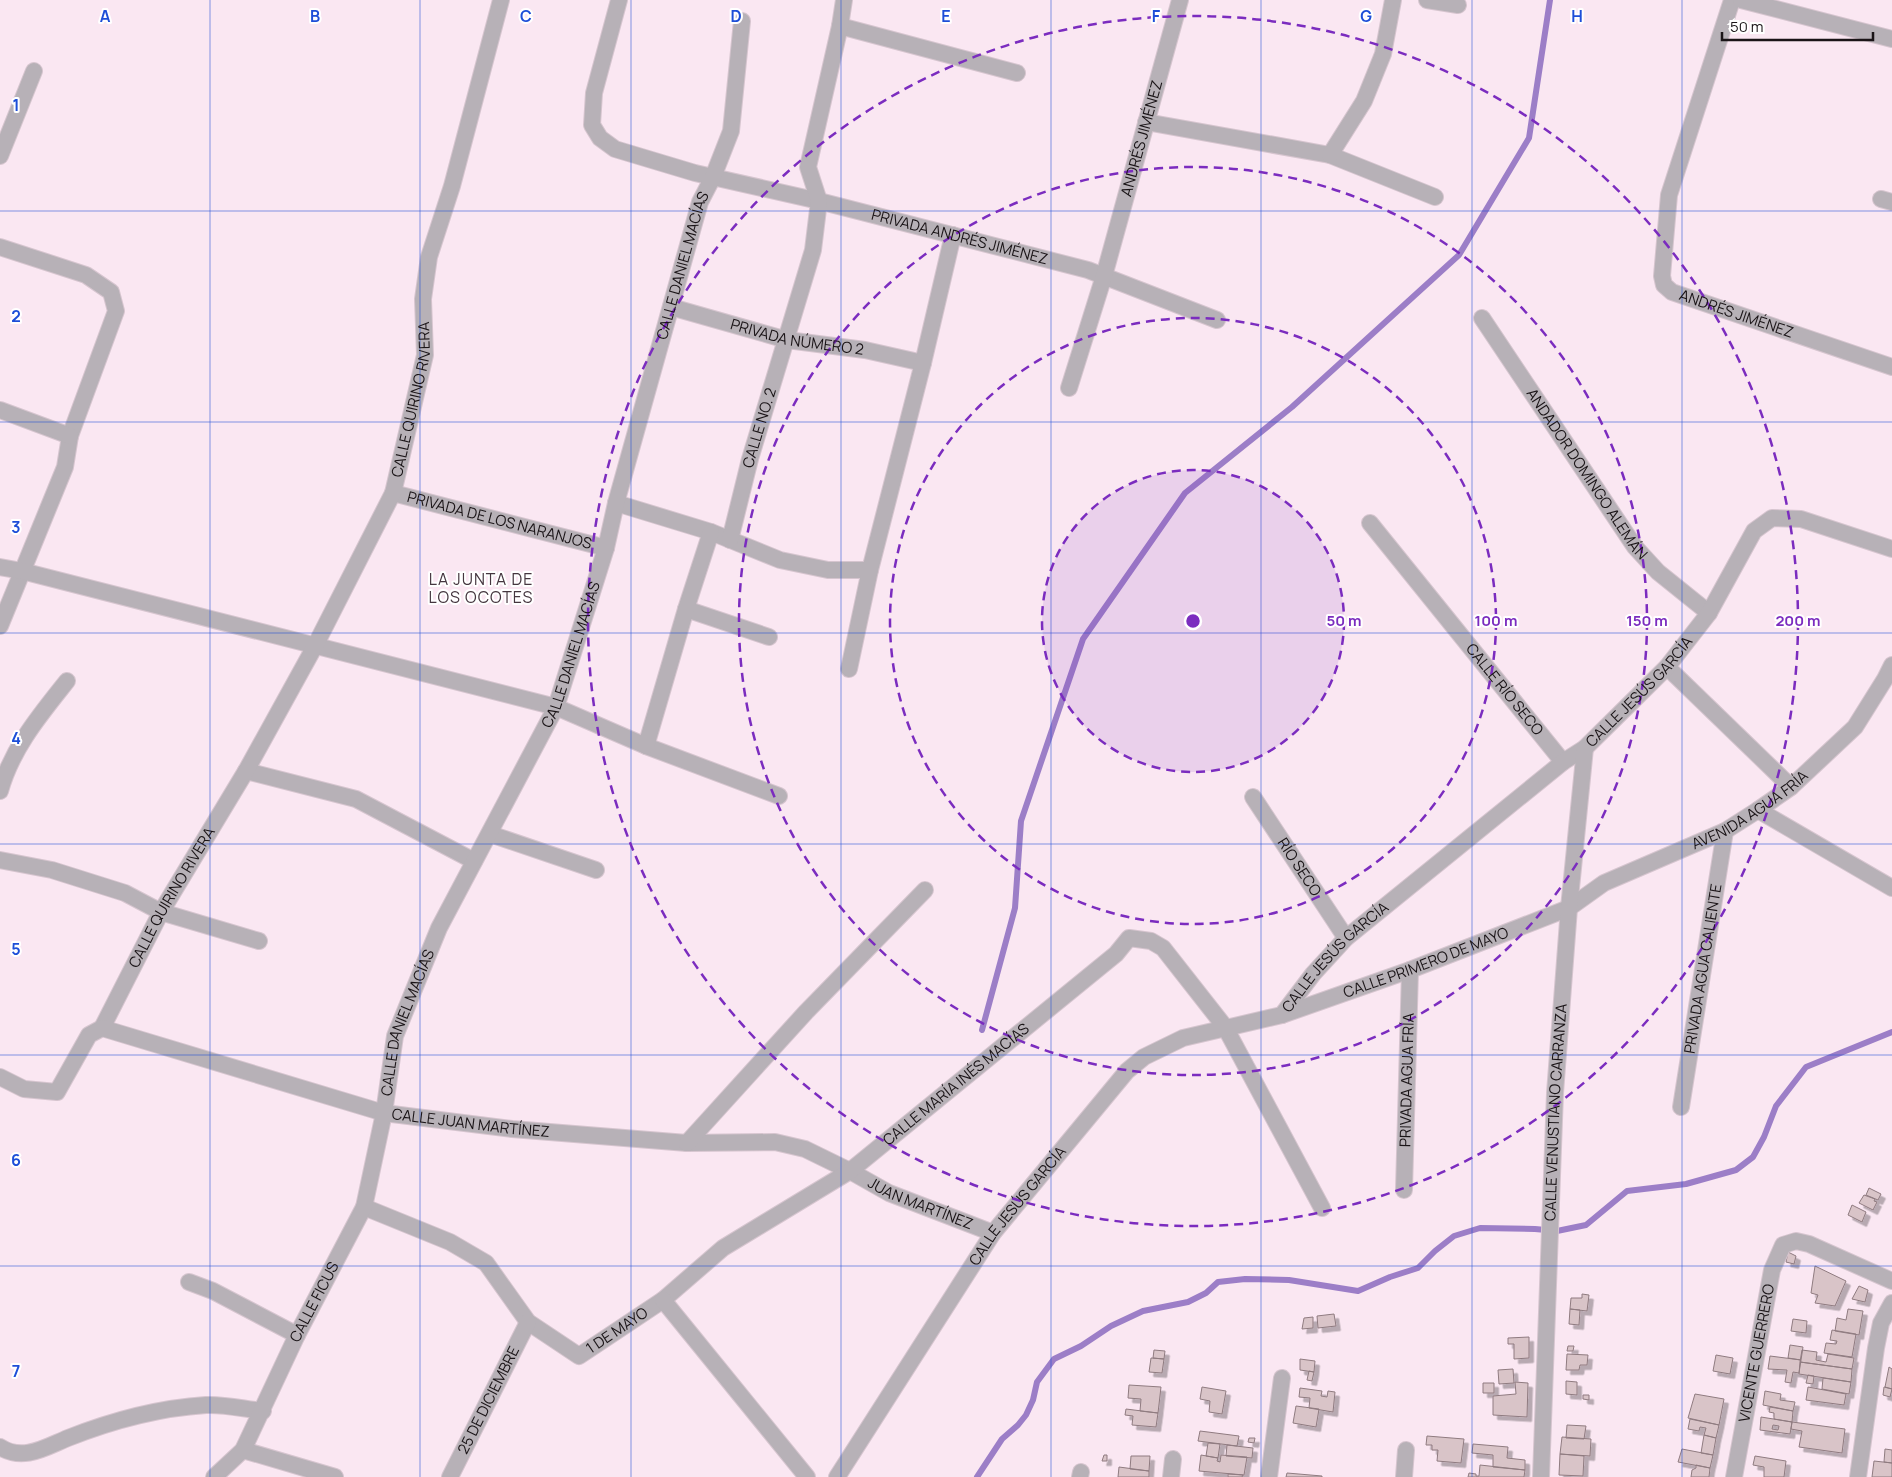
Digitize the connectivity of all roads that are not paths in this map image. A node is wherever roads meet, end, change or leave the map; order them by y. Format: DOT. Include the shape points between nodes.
graph roads {
  1 [pos="501,0"];
  2 [pos="619,0"];
  3 [pos="844,0"];
  4 [pos="1180,0"];
  5 [pos="1393,0"];
  6 [pos="1427,0"];
  7 [pos="1732,0"];
  8 [pos="1741,0"];
  9 [pos="1458,5"];
  10 [pos="742,21"];
  11 [pos="840,26"];
  12 [pos="1892,39"];
  13 [pos="34,71"];
  14 [pos="1017,73"];
  15 [pos="1146,122"];
  16 [pos="1330,155"];
  17 [pos="0,156"];
  18 [pos="695,173"];
  19 [pos="713,176"];
  20 [pos="1435,197"];
  21 [pos="819,201"];
  22 [pos="953,235"];
  23 [pos="0,247"];
  24 [pos="1104,276"];
  25 [pos="671,306"];
  26 [pos="1482,318"];
  27 [pos="1218,320"];
  28 [pos="787,340"];
  29 [pos="923,364"];
  30 [pos="1892,366"];
  31 [pos="1069,388"];
  32 [pos="0,410"];
  33 [pos="70,436"];
  34 [pos="393,494"];
  35 [pos="616,503"];
  36 [pos="1370,523"];
  37 [pos="711,532"];
  38 [pos="730,540"];
  39 [pos="606,548"];
  40 [pos="1892,550"];
  41 [pos="0,567"];
  42 [pos="870,570"];
  43 [pos="22,571"];
  44 [pos="686,609"];
  45 [pos="1709,612"];
  46 [pos="0,626"];
  47 [pos="769,637"];
  48 [pos="315,646"];
  49 [pos="1892,665"];
  50 [pos="1667,667"];
  51 [pos="849,669"];
  52 [pos="67,681"];
  53 [pos="556,708"];
  54 [pos="646,746"];
  55 [pos="1585,748"];
  56 [pos="1563,762"];
  57 [pos="246,771"];
  58 [pos="1791,786"];
  59 [pos="0,790"];
  60 [pos="779,796"];
  61 [pos="1253,796"];
  62 [pos="1758,810"];
  63 [pos="1725,831"];
  64 [pos="490,834"];
  65 [pos="0,860"];
  66 [pos="474,862"];
  67 [pos="596,870"];
  68 [pos="1892,888"];
  69 [pos="925,890"];
  70 [pos="1570,908"];
  71 [pos="161,912"];
  72 [pos="1346,938"];
  73 [pos="259,941"];
  74 [pos="1410,970"];
  75 [pos="1282,1015"];
  76 [pos="1225,1027"];
  77 [pos="102,1028"];
  78 [pos="0,1077"];
  79 [pos="1681,1106"];
  80 [pos="384,1113"];
  81 [pos="687,1143"];
  82 [pos="850,1171"];
  83 [pos="1404,1190"];
  84 [pos="364,1208"];
  85 [pos="1322,1208"];
  86 [pos="993,1233"];
  87 [pos="1892,1281"];
  88 [pos="189,1282"];
  89 [pos="663,1300"];
  90 [pos="1892,1303"];
  91 [pos="528,1322"];
  92 [pos="297,1335"];
  93 [pos="1282,1378"];
  94 [pos="263,1411"];
  95 [pos="0,1447"];
  96 [pos="244,1450"];
  97 [pos="1406,1450"];
  98 [pos="1173,1459"];
  99 [pos="214,1477"];
  100 [pos="335,1477"];
  101 [pos="450,1477"];
  102 [pos="807,1477"];
  103 [pos="837,1477"];
  104 [pos="1171,1477"];
  105 [pos="1269,1477"];
  106 [pos="1404,1477"];
  107 [pos="1541,1477"];
  108 [pos="1734,1477"];
  109 [pos="1858,1477"];
  1 -- 34 [label="street, CALLE QUIRINO RIVERA" via="452,186 429,257 423,299 425,355"];
  2 -- 18 [label="street, CALLE DANIEL MACÍAS" via="594,93 592,124 600,138 615,149"];
  3 -- 11 [label="street"];
  4 -- 15 [label="street, ANDRÉS JIMÉNEZ"];
  5 -- 16 [label="street" via="1377,70 1364,101"];
  6 -- 9 [label="street"];
  7 -- 30 [label="street, ANDRÉS JIMÉNEZ" via="1669,195 1664,285 1672,292"];
  8 -- 12 [label="street"];
  10 -- 19 [label="street, CALLE DANIEL MACÍAS" via="731,131"];
  11 -- 14 [label="street"];
  11 -- 21 [label="street" via="808,166"];
  13 -- 17 [label="street"];
  15 -- 16 [label="street"];
  15 -- 24 [label="street, ANDRÉS JIMÉNEZ"];
  16 -- 20 [label="street"];
  18 -- 19 [label="street, PRIVADA ANDRÉS JIMÉNEZ"];
  19 -- 21 [label="street, PRIVADA ANDRÉS JIMÉNEZ"];
  19 -- 25 [label="street, CALLE DANIEL MACÍAS" via="700,202"];
  21 -- 22 [label="street, PRIVADA ANDRÉS JIMÉNEZ"];
  21 -- 28 [label="street, CALLE NO. 2" via="813,250"];
  22 -- 24 [label="street, PRIVADA ANDRÉS JIMÉNEZ"];
  22 -- 29 [label="street"];
  23 -- 33 [label="street" via="86,275 111,292 116,311"];
  24 -- 27 [label="street, PRIVADA ANDRÉS JIMÉNEZ"];
  24 -- 31 [label="street, ANDRÉS JIMÉNEZ"];
  25 -- 28 [label="street, PRIVADA NÚMERO 2"];
  25 -- 35 [label="street, CALLE DANIEL MACÍAS"];
  26 -- 45 [label="street, ANDADOR DOMINGO ALEMÁN" via="1635,547 1658,572"];
  28 -- 29 [label="street, PRIVADA NÚMERO 2" via="865,350"];
  28 -- 38 [label="street, CALLE NO. 2" via="750,459"];
  29 -- 42 [label="street"];
  32 -- 33 [label="street"];
  33 -- 43 [label="street" via="66,467"];
  34 -- 39 [label="street, PRIVADA DE LOS NARANJOS"];
  34 -- 48 [label="street, CALLE QUIRINO RIVERA"];
  35 -- 37 [label="street"];
  35 -- 39 [label="street, CALLE DANIEL MACÍAS"];
  36 -- 56 [label="street, CALLE RÍO SECO"];
  37 -- 38 [label="street"];
  37 -- 44 [label="street"];
  38 -- 42 [label="street" via="780,560 828,570"];
  39 -- 53 [label="street, CALLE DANIEL MACÍAS"];
  40 -- 45 [label="street, CALLE JESÚS GARCÍA" via="1801,519 1772,518 1754,531"];
  41 -- 43 [label="street"];
  42 -- 51 [label="street"];
  43 -- 46 [label="street"];
  43 -- 48 [label="street"];
  44 -- 47 [label="street"];
  44 -- 54 [label="street"];
  45 -- 50 [label="street, CALLE JESÚS GARCÍA"];
  48 -- 53 [label="street"];
  48 -- 57 [label="street, CALLE QUIRINO RIVERA"];
  49 -- 58 [label="street, AVENIDA AGUA FRÍA" via="1855,727"];
  50 -- 55 [label="street, CALLE JESÚS GARCÍA"];
  50 -- 58 [label="street"];
  52 -- 59 [label="street" via="26,733"];
  53 -- 54 [label="street"];
  53 -- 64 [label="street, CALLE DANIEL MACÍAS"];
  54 -- 60 [label="street"];
  55 -- 56 [label="street, CALLE JESÚS GARCÍA"];
  55 -- 70 [label="street, CALLE VENUSTIANO CARRANZA"];
  56 -- 72 [label="street, CALLE JESÚS GARCÍA"];
  57 -- 66 [label="street" via="356,799"];
  57 -- 71 [label="street, CALLE QUIRINO RIVERA"];
  58 -- 62 [label="street, AVENIDA AGUA FRÍA"];
  61 -- 72 [label="street, RÍO SECO"];
  62 -- 63 [label="street, AVENIDA AGUA FRÍA"];
  62 -- 68 [label="street"];
  63 -- 70 [label="street, AVENIDA AGUA FRÍA" via="1604,883"];
  63 -- 79 [label="street, PRIVADA AGUA CALIENTE"];
  64 -- 66 [label="street, CALLE DANIEL MACÍAS"];
  64 -- 67 [label="street"];
  65 -- 71 [label="street" via="52,870 125,893"];
  66 -- 80 [label="street, CALLE DANIEL MACÍAS" via="438,928 395,1036"];
  69 -- 81 [label="street" via="806,1012"];
  70 -- 74 [label="street, CALLE PRIMERO DE MAYO"];
  70 -- 107 [label="street, CALLE VENUSTIANO CARRANZA" via="1555,1093"];
  71 -- 73 [label="street"];
  71 -- 77 [label="street, CALLE QUIRINO RIVERA"];
  72 -- 75 [label="street, CALLE JESÚS GARCÍA" via="1312,974"];
  74 -- 75 [label="street, CALLE PRIMERO DE MAYO"];
  74 -- 83 [label="street, PRIVADA AGUA FRÍA"];
  75 -- 76 [label="street, CALLE JESÚS GARCÍA"];
  76 -- 82 [label="street, CALLE MARÍA INÉS MACÍAS" via="1163,948 1151,941 1129,938 1116,954"];
  76 -- 85 [label="street"];
  76 -- 86 [label="street, CALLE JESÚS GARCÍA" via="1182,1038 1144,1057 1128,1071"];
  77 -- 78 [label="street" via="89,1035 57,1092 24,1089"];
  77 -- 80 [label="street, CALLE JUAN MARTÍNEZ"];
  80 -- 81 [label="street, CALLE JUAN MARTÍNEZ" via="512,1129"];
  80 -- 84 [label="street, CALLE FICUS"];
  81 -- 82 [label="street, CALLE JUAN MARTÍNEZ" via="775,1142 805,1149"];
  82 -- 86 [label="street, JUAN MARTÍNEZ" via="889,1194"];
  82 -- 89 [label="street, CALLE MARÍA INÉS MACÍAS" via="723,1248"];
  84 -- 91 [label="street, 1 DE MAYO" via="450,1242 486,1263"];
  84 -- 92 [label="street, CALLE FICUS"];
  86 -- 103 [label="street, CALLE JESÚS GARCÍA"];
  87 -- 108 [label="street, VICENTE GUERRERO" via="1809,1244 1796,1241 1783,1245 1772,1270"];
  88 -- 92 [label="street"];
  89 -- 91 [label="street, 1 DE MAYO" via="579,1356"];
  89 -- 102 [label="street, 1 DE MAYO"];
  90 -- 109 [label="street" via="1881,1323 1876,1348"];
  91 -- 101 [label="street, 25 DE DICIEMBRE"];
  92 -- 94 [label="street, CALLE FICUS"];
  93 -- 105 [label="street"];
  94 -- 95 [label="street" via="207,1405 190,1407 147,1413 37,1451 21,1454"];
  94 -- 96 [label="street, CALLE FICUS"];
  96 -- 99 [label="street, CALLE FICUS"];
  96 -- 100 [label="street"];
  97 -- 106 [label="street"];
  98 -- 104 [label="street"];
}
